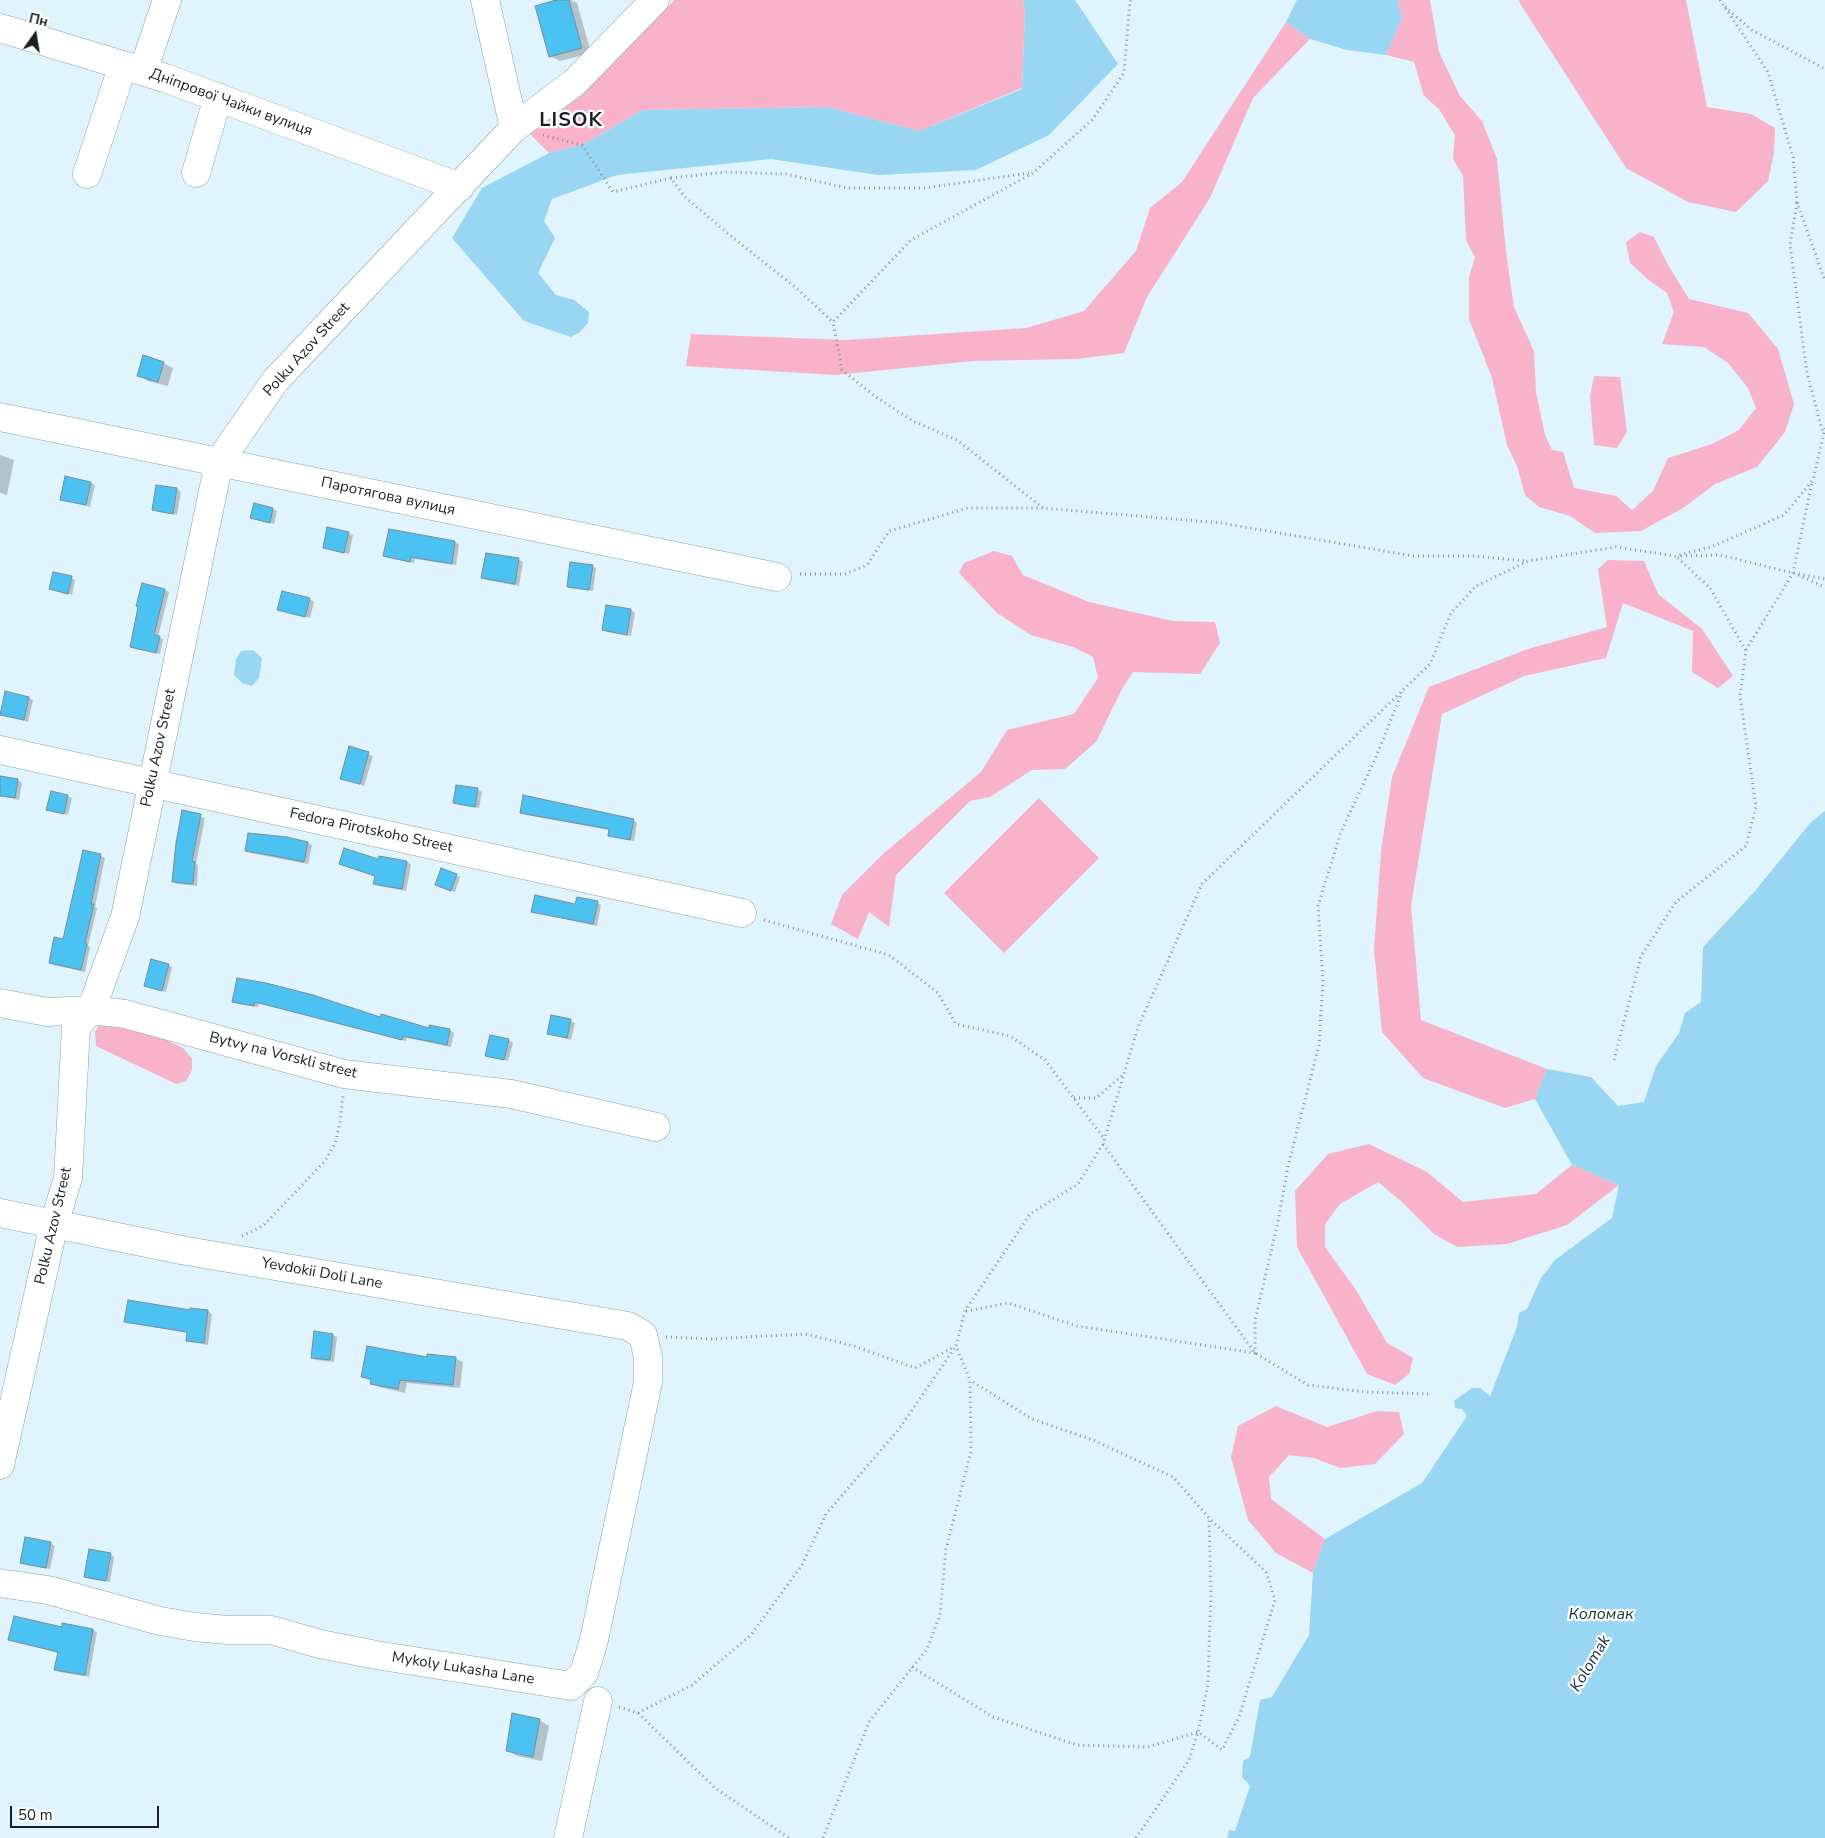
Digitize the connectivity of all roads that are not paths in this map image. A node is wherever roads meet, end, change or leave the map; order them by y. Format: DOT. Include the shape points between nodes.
graph roads {
  1 [pos="167,0"];
  2 [pos="485,0"];
  3 [pos="655,0"];
  4 [pos="0,28"];
  5 [pos="133,68"];
  6 [pos="218,97"];
  7 [pos="514,128"];
  8 [pos="196,173"];
  9 [pos="86,174"];
  10 [pos="460,187"];
  11 [pos="0,417"];
  12 [pos="219,462"];
  13 [pos="777,577"];
  14 [pos="0,750"];
  15 [pos="152,783"];
  16 [pos="742,913"];
  17 [pos="0,1003"];
  18 [pos="91,1010"];
  19 [pos="656,1127"];
  20 [pos="0,1214"];
  21 [pos="54,1224"];
  22 [pos="643,1335"];
  23 [pos="0,1464"];
  24 [pos="0,1584"];
  25 [pos="598,1701"];
  26 [pos="568,1838"];
  1 -- 5 [label="street"];
  2 -- 7 [label="street"];
  3 -- 7 [label="street, Polku Azov Street" via="574,82"];
  4 -- 5 [label="street, Дніпрової Чайки вулиця"];
  5 -- 6 [label="street, Дніпрової Чайки вулиця"];
  5 -- 9 [label="street"];
  6 -- 8 [label="street"];
  6 -- 10 [label="street, Дніпрової Чайки вулиця"];
  7 -- 10 [label="street, Polku Azov Street"];
  10 -- 12 [label="street, Polku Azov Street" via="275,381"];
  11 -- 12 [label="street, Паротягова вулиця"];
  12 -- 13 [label="street, Паротягова вулиця"];
  12 -- 15 [label="street, Polku Azov Street"];
  14 -- 15 [label="street, Fedora Pirotskoho Street"];
  15 -- 16 [label="street, Fedora Pirotskoho Street"];
  15 -- 18 [label="street, Polku Azov Street" via="125,917"];
  17 -- 18 [label="street, Bytvy na Vorskli street" via="47,1012"];
  18 -- 19 [label="street, Bytvy na Vorskli street" via="125,1014 344,1074 511,1094"];
  18 -- 21 [label="street, Polku Azov Street" via="76,1027 68,1178"];
  20 -- 21 [label="street, Yevdokii Doli Lane"];
  21 -- 22 [label="street, Yevdokii Doli Lane" via="190,1251 628,1326"];
  21 -- 23 [label="street, Polku Azov Street"];
  22 -- 24 [label="street, Mykoly Lukasha Lane" via="648,1358 648,1382 594,1640 584,1673 571,1686 376,1655 271,1630 227,1630 160,1621 48,1590"];
  25 -- 26 [label="street"];
}
